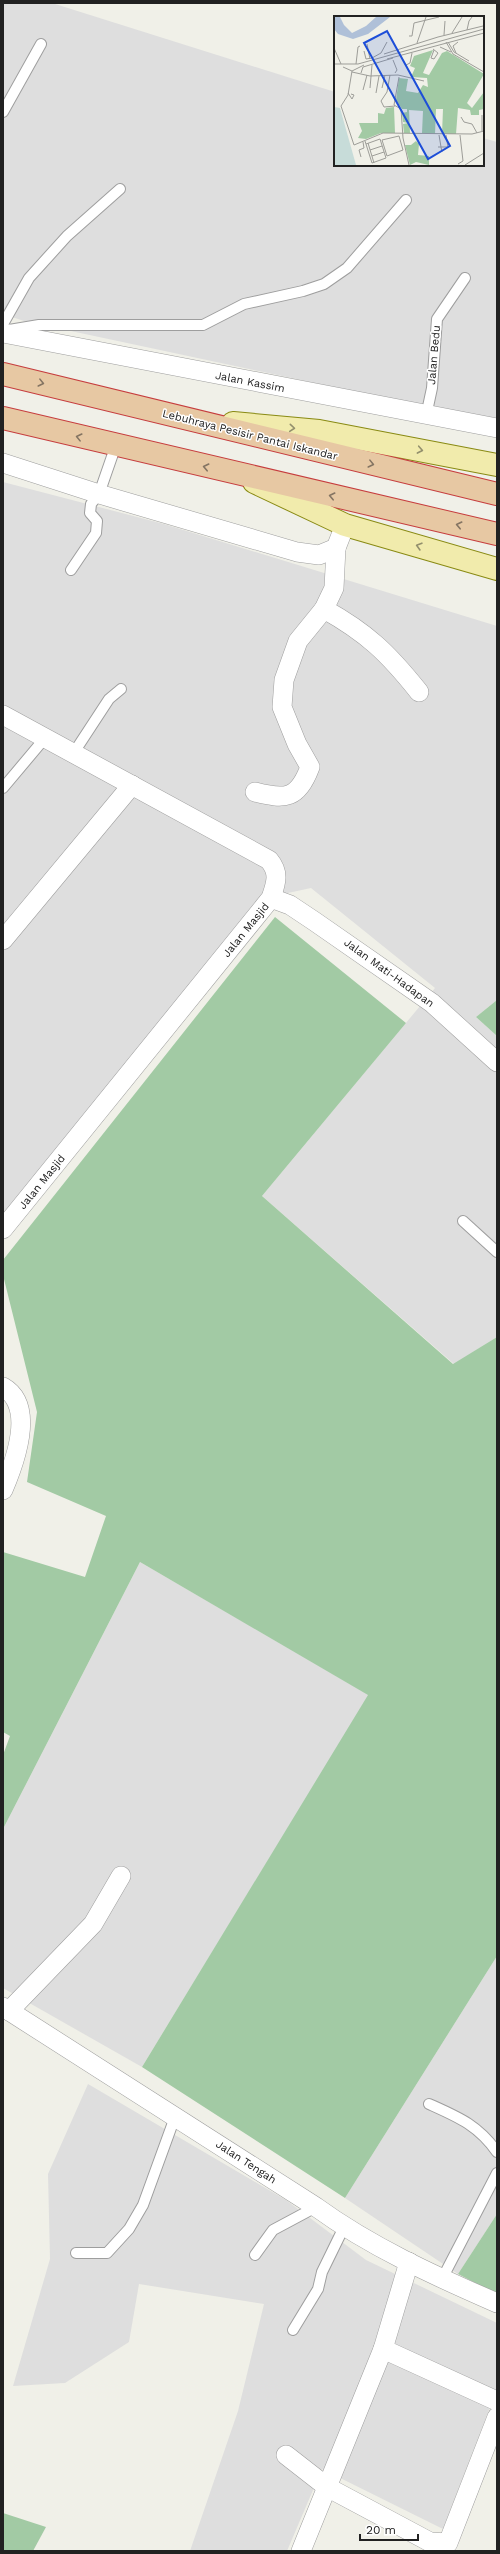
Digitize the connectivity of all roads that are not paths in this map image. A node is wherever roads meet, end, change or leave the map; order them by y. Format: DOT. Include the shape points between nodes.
graph roads {
  1 [pos="41,44"];
  2 [pos="3,112"];
  3 [pos="120,189"];
  4 [pos="406,200"];
  5 [pos="465,278"];
  6 [pos="3,324"];
  7 [pos="3,332"];
  8 [pos="3,374"];
  9 [pos="426,416"];
  10 [pos="3,418"];
  11 [pos="184,419"];
  12 [pos="497,428"];
  13 [pos="116,445"];
  14 [pos="3,463"];
  15 [pos="497,465"];
  16 [pos="241,475"];
  17 [pos="99,494"];
  18 [pos="497,494"];
  19 [pos="345,525"];
  20 [pos="497,534"];
  21 [pos="336,548"];
  22 [pos="497,569"];
  23 [pos="71,570"];
  24 [pos="324,609"];
  25 [pos="121,689"];
  26 [pos="418,692"];
  27 [pos="3,715"];
  28 [pos="45,738"];
  29 [pos="74,754"];
  30 [pos="132,785"];
  31 [pos="3,788"];
  32 [pos="255,792"];
  33 [pos="271,898"];
  34 [pos="3,940"];
  35 [pos="497,1062"];
  36 [pos="463,1221"];
  37 [pos="3,1229"];
  38 [pos="497,1252"];
  39 [pos="3,1387"];
  40 [pos="3,1490"];
  41 [pos="121,1876"];
  42 [pos="6,2009"];
  43 [pos="429,2104"];
  44 [pos="175,2117"];
  45 [pos="497,2152"];
  46 [pos="497,2173"];
  47 [pos="316,2207"];
  48 [pos="344,2227"];
  49 [pos="76,2253"];
  50 [pos="255,2255"];
  51 [pos="409,2262"];
  52 [pos="442,2279"];
  53 [pos="497,2304"];
  54 [pos="293,2330"];
  55 [pos="383,2349"];
  56 [pos="497,2401"];
  57 [pos="497,2417"];
  58 [pos="286,2455"];
  59 [pos="327,2487"];
  60 [pos="300,2551"];
  1 -- 2 [label="lane"];
  3 -- 6 [label="lane" via="66,236 28,278"];
  4 -- 7 [label="lane" via="346,268 324,284 303,292 244,304 203,325 39,325"];
  5 -- 9 [label="lane, Jalan Bedu" via="437,319 432,388"];
  7 -- 9 [label="street, Jalan Kassim"];
  8 -- 11 [label="highway, Lebuhraya Pesisir Pantai Iskandar, one-way"];
  9 -- 12 [label="street, Jalan Kassim"];
  13 -- 10 [label="highway, one-way"];
  11 -- 15 [label="main road, one-way" via="319,431"];
  11 -- 18 [label="highway, Lebuhraya Pesisir Pantai Iskandar, one-way"];
  16 -- 13 [label="highway, one-way"];
  13 -- 17 [label="lane"];
  14 -- 17 [label="street"];
  16 -- 19 [label="main road"];
  20 -- 16 [label="highway, one-way"];
  17 -- 21 [label="street" via="297,552 319,555"];
  17 -- 23 [label="lane" via="90,509 90,513 97,521 96,533"];
  19 -- 21 [label="street"];
  22 -- 19 [label="main road, one-way"];
  21 -- 24 [label="street" via="334,588"];
  24 -- 26 [label="street" via="378,644"];
  24 -- 32 [label="street" via="298,641 284,680 282,707 297,744 310,767 304,783 294,795 276,798"];
  25 -- 29 [label="lane" via="109,699"];
  27 -- 28 [label="street, Jalan Masjid"];
  28 -- 29 [label="street, Jalan Masjid"];
  28 -- 31 [label="lane"];
  29 -- 30 [label="street, Jalan Masjid"];
  30 -- 33 [label="street, Jalan Masjid" via="269,860 276,868 277,877"];
  30 -- 34 [label="street"];
  33 -- 35 [label="street, Jalan Mati-Hadapan" via="314,921 432,1003"];
  33 -- 37 [label="street, Jalan Masjid"];
  36 -- 38 [label="lane"];
  39 -- 40 [label="street" via="18,1401 22,1427"];
  41 -- 42 [label="street" via="92,1924"];
  42 -- 44 [label="street, Jalan Tengah"];
  43 -- 45 [label="lane" via="464,2120 486,2136"];
  44 -- 47 [label="street, Jalan Tengah"];
  44 -- 49 [label="lane" via="143,2205 129,2229 107,2253"];
  46 -- 52 [label="lane"];
  47 -- 48 [label="street, Jalan Tengah"];
  47 -- 50 [label="lane" via="273,2230"];
  48 -- 51 [label="street, Jalan Tengah"];
  48 -- 54 [label="lane" via="322,2272 318,2289"];
  51 -- 52 [label="street, Jalan Tengah"];
  51 -- 55 [label="street"];
  52 -- 53 [label="street, Jalan Tengah"];
  55 -- 56 [label="street"];
  55 -- 59 [label="street"];
  57 -- 59 [label="street" via="448,2543 430,2542"];
  58 -- 59 [label="street"];
  59 -- 60 [label="street"];
}
